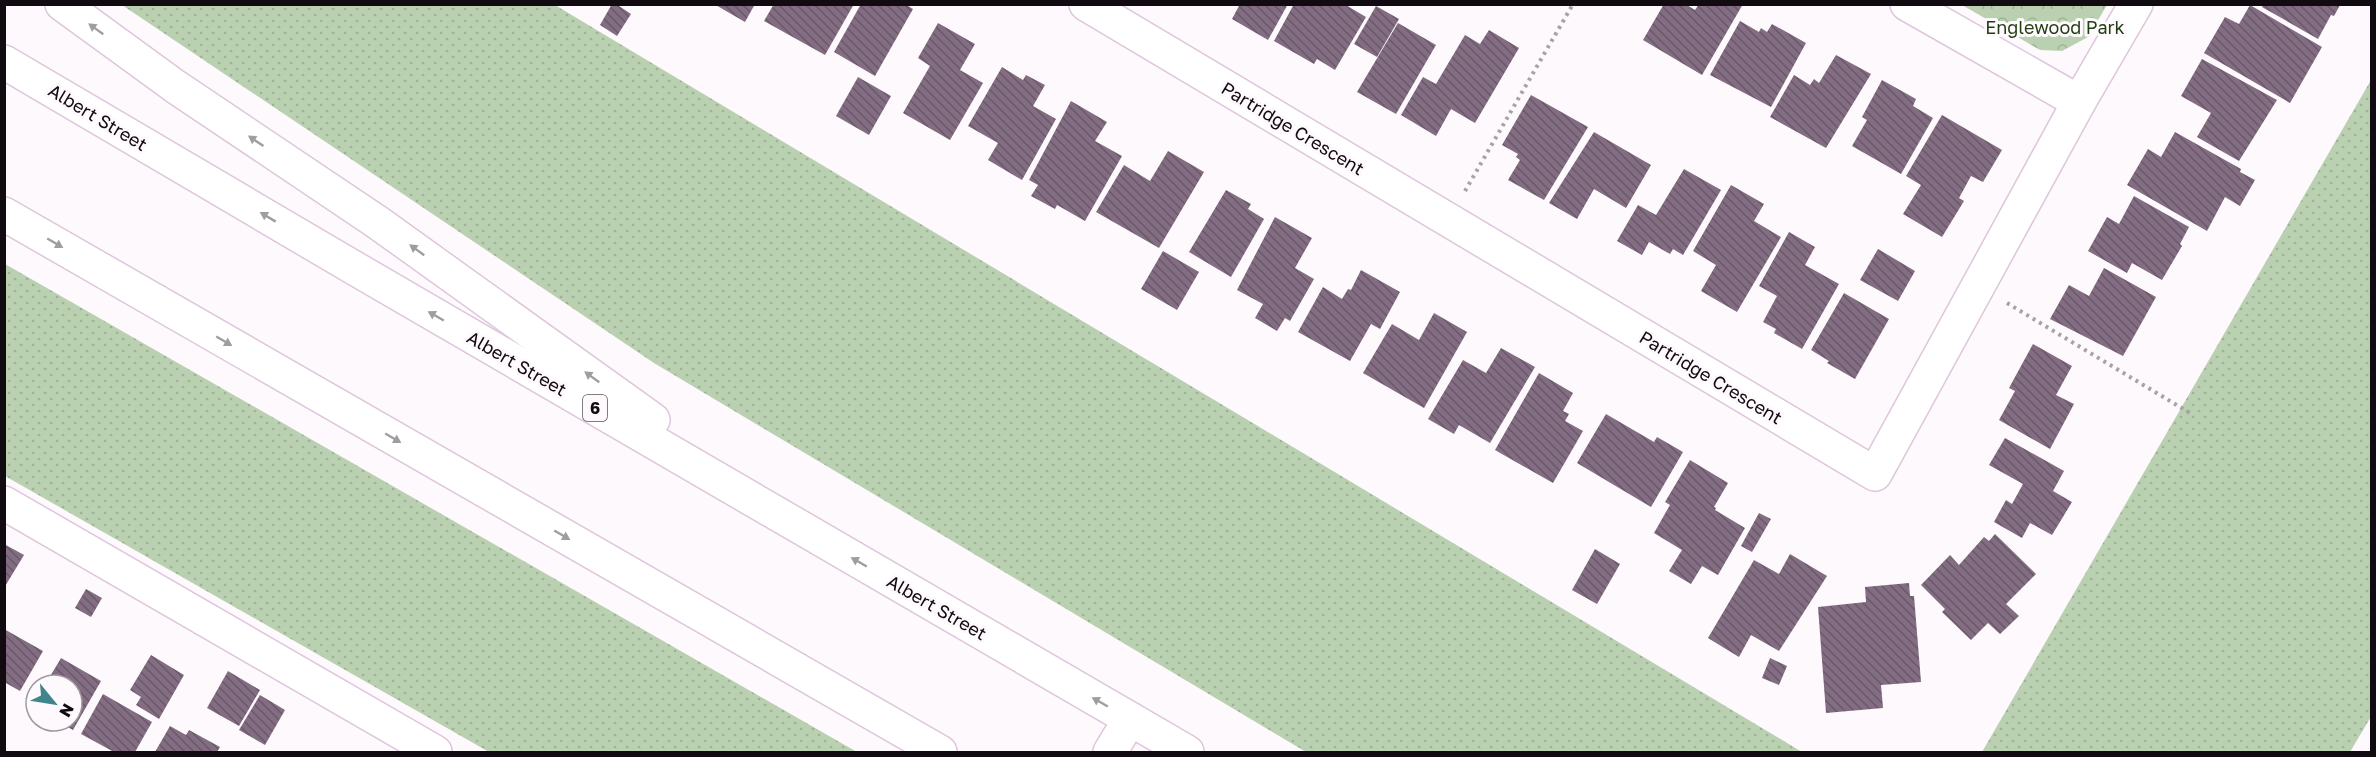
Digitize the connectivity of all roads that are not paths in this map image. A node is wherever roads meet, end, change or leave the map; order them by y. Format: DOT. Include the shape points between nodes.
graph roads {
  1 [pos="62,4"];
  2 [pos="1086,4"];
  3 [pos="1907,4"];
  4 [pos="2136,4"];
  5 [pos="4,62"];
  6 [pos="2079,102"];
  7 [pos="4,214"];
  8 [pos="4,503"];
  9 [pos="810,533"];
  10 [pos="1130,719"];
  11 [pos="435,753"];
  12 [pos="940,753"];
  13 [pos="1110,753"];
  14 [pos="1187,753"];
  9 -- 1 [label="main road, one-way" via="377,222 176,87"];
  2 -- 6 [label="main road, Partridge Crescent" via="1875,474"];
  3 -- 6 [label="main road"];
  4 -- 6 [label="main road, Partridge Crescent"];
  9 -- 5 [label="main road, Albert Street / 6, one-way"];
  7 -- 12 [label="main road, one-way"];
  8 -- 11 [label="main road"];
  10 -- 9 [label="main road, Albert Street / 6, one-way"];
  10 -- 13 [label="main road"];
  10 -- 14 [label="main road, Albert Street / 6"];
}
